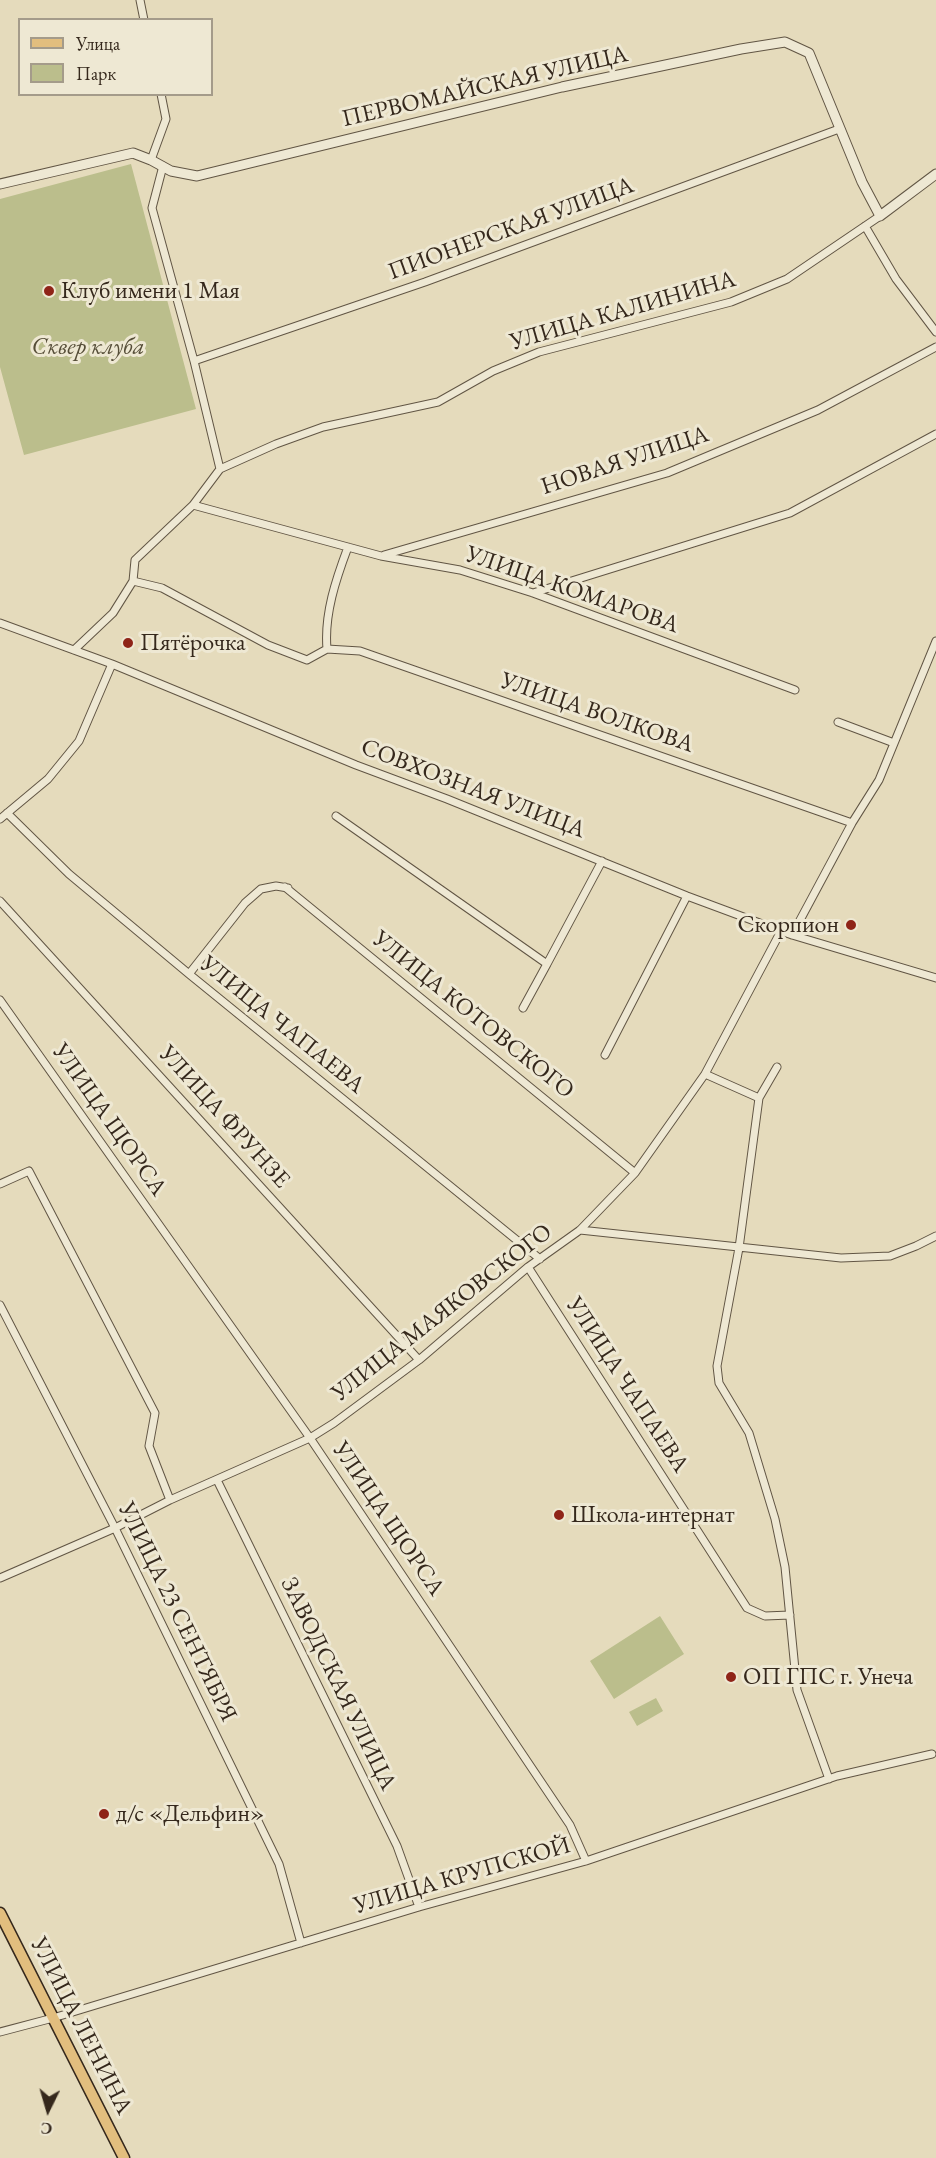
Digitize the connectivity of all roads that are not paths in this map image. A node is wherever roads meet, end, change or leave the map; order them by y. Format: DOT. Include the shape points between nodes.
graph roads {
  1 [pos="140,0"];
  2 [pos="144,18"];
  3 [pos="161,96"];
  4 [pos="839,129"];
  5 [pos="151,160"];
  6 [pos="163,166"];
  7 [pos="936,174"];
  8 [pos="0,184"];
  9 [pos="880,216"];
  10 [pos="864,226"];
  11 [pos="936,332"];
  12 [pos="935,350"];
  13 [pos="194,361"];
  14 [pos="936,434"];
  15 [pos="220,469"];
  16 [pos="193,505"];
  17 [pos="348,547"];
  18 [pos="381,556"];
  19 [pos="133,581"];
  20 [pos="533,593"];
  21 [pos="0,623"];
  22 [pos="936,641"];
  23 [pos="327,649"];
  24 [pos="74,650"];
  25 [pos="112,664"];
  26 [pos="795,690"];
  27 [pos="838,722"];
  28 [pos="894,743"];
  29 [pos="7,813"];
  30 [pos="336,816"];
  31 [pos="0,819"];
  32 [pos="852,823"];
  33 [pos="602,861"];
  34 [pos="687,896"];
  35 [pos="0,901"];
  36 [pos="781,931"];
  37 [pos="792,935"];
  38 [pos="547,964"];
  39 [pos="189,974"];
  40 [pos="936,978"];
  41 [pos="0,1000"];
  42 [pos="523,1008"];
  43 [pos="605,1054"];
  44 [pos="777,1067"];
  45 [pos="705,1074"];
  46 [pos="759,1098"];
  47 [pos="635,1173"];
  48 [pos="0,1184"];
  49 [pos="580,1230"];
  50 [pos="936,1236"];
  51 [pos="739,1248"];
  52 [pos="540,1259"];
  53 [pos="528,1267"];
  54 [pos="0,1305"];
  55 [pos="419,1360"];
  56 [pos="310,1438"];
  57 [pos="217,1480"];
  58 [pos="170,1500"];
  59 [pos="115,1528"];
  60 [pos="0,1578"];
  61 [pos="790,1615"];
  62 [pos="932,1754"];
  63 [pos="829,1779"];
  64 [pos="586,1861"];
  65 [pos="419,1907"];
  66 [pos="0,1913"];
  67 [pos="302,1942"];
  68 [pos="53,2018"];
  69 [pos="0,2032"];
  70 [pos="124,2158"];
  1 -- 2 [label="street"];
  3 -- 5 [label="street" via="166,119"];
  4 -- 6 [label="street, ПЕРВОМАЙСКАЯ УЛИЦА" via="808,53 785,42 562,87 197,176"];
  4 -- 9 [label="street, ПЕРВОМАЙСКАЯ УЛИЦА"];
  4 -- 13 [label="street, ПИОНЕРСКАЯ УЛИЦА" via="425,282"];
  5 -- 6 [label="street, ПЕРВОМАЙСКАЯ УЛИЦА"];
  5 -- 8 [label="street, ПЕРВОМАЙСКАЯ УЛИЦА" via="134,153"];
  6 -- 13 [label="street" via="152,208"];
  7 -- 9 [label="street, УЛИЦА КАЛИНИНА"];
  9 -- 10 [label="street, УЛИЦА КАЛИНИНА"];
  10 -- 11 [label="street" via="896,279"];
  10 -- 15 [label="street, УЛИЦА КАЛИНИНА" via="787,279 731,302 539,352 493,371 438,402 323,427"];
  12 -- 18 [label="street, НОВАЯ УЛИЦА" via="818,410 667,473"];
  13 -- 15 [label="street"];
  14 -- 20 [label="street" via="790,513"];
  15 -- 16 [label="street, УЛИЦА КАЛИНИНА"];
  16 -- 17 [label="street, УЛИЦА КОМАРОВА"];
  16 -- 19 [label="street, УЛИЦА КАЛИНИНА" via="135,560"];
  17 -- 18 [label="street, УЛИЦА КОМАРОВА"];
  17 -- 23 [label="street" via="335,579"];
  18 -- 20 [label="street, УЛИЦА КОМАРОВА" via="460,570"];
  19 -- 23 [label="street" via="162,588 268,645 307,660"];
  19 -- 24 [label="street, УЛИЦА КАЛИНИНА" via="112,613"];
  20 -- 26 [label="street, УЛИЦА КОМАРОВА"];
  21 -- 24 [label="street, СОВХОЗНАЯ УЛИЦА"];
  22 -- 28 [label="street"];
  23 -- 32 [label="street, УЛИЦА ВОЛКОВА" via="360,651"];
  24 -- 25 [label="street, СОВХОЗНАЯ УЛИЦА"];
  25 -- 29 [label="street" via="79,741 48,779"];
  25 -- 33 [label="street, СОВХОЗНАЯ УЛИЦА"];
  27 -- 28 [label="street"];
  28 -- 32 [label="street" via="879,780"];
  29 -- 31 [label="street"];
  29 -- 39 [label="street, УЛИЦА ЧАПАЕВА" via="69,874"];
  30 -- 38 [label="street"];
  32 -- 37 [label="street"];
  33 -- 34 [label="street, СОВХОЗНАЯ УЛИЦА"];
  33 -- 38 [label="street"];
  34 -- 36 [label="street, СОВХОЗНАЯ УЛИЦА"];
  34 -- 43 [label="street"];
  35 -- 55 [label="street, УЛИЦА ФРУНЗЕ"];
  36 -- 37 [label="street, СОВХОЗНАЯ УЛИЦА"];
  36 -- 45 [label="street, УЛИЦА МАЯКОВСКОГО"];
  37 -- 40 [label="street, СОВХОЗНАЯ УЛИЦА"];
  38 -- 42 [label="street"];
  39 -- 47 [label="street, УЛИЦА КОТОВСКОГО" via="245,903 261,890 286,888"];
  39 -- 52 [label="street, УЛИЦА ЧАПАЕВА"];
  41 -- 56 [label="street, УЛИЦА ЩОРСА"];
  44 -- 46 [label="street"];
  45 -- 46 [label="street"];
  45 -- 47 [label="street, УЛИЦА МАЯКОВСКОГО"];
  46 -- 51 [label="street"];
  47 -- 49 [label="street, УЛИЦА МАЯКОВСКОГО"];
  48 -- 58 [label="street" via="29,1171 155,1413 149,1446"];
  49 -- 51 [label="street"];
  49 -- 52 [label="street, УЛИЦА МАЯКОВСКОГО"];
  50 -- 51 [label="street" via="890,1256 873,1258"];
  51 -- 61 [label="street" via="717,1366 719,1383 748,1433 775,1519"];
  52 -- 53 [label="street, УЛИЦА МАЯКОВСКОГО"];
  53 -- 55 [label="street, УЛИЦА МАЯКОВСКОГО"];
  53 -- 61 [label="street, УЛИЦА ЧАПАЕВА" via="747,1608 765,1616"];
  54 -- 59 [label="street, УЛИЦА 23 СЕНТЯБРЯ"];
  55 -- 56 [label="street, УЛИЦА МАЯКОВСКОГО"];
  56 -- 57 [label="street, УЛИЦА МАЯКОВСКОГО"];
  56 -- 64 [label="street, УЛИЦА ЩОРСА" via="570,1826"];
  57 -- 58 [label="street, УЛИЦА МАЯКОВСКОГО"];
  57 -- 65 [label="street, ЗАВОДСКАЯ УЛИЦА" via="397,1846"];
  58 -- 59 [label="street, УЛИЦА МАЯКОВСКОГО"];
  59 -- 60 [label="street, УЛИЦА МАЯКОВСКОГО"];
  59 -- 67 [label="street, УЛИЦА 23 СЕНТЯБРЯ" via="279,1864"];
  61 -- 63 [label="street" via="797,1690"];
  62 -- 63 [label="street, УЛИЦА КРУПСКОЙ"];
  63 -- 64 [label="street, УЛИЦА КРУПСКОЙ"];
  64 -- 65 [label="street, УЛИЦА КРУПСКОЙ"];
  65 -- 67 [label="street, УЛИЦА КРУПСКОЙ"];
  66 -- 68 [label="main road, УЛИЦА ЛЕНИНА"];
  67 -- 68 [label="street, УЛИЦА КРУПСКОЙ"];
  68 -- 69 [label="street, УЛИЦА КРУПСКОЙ"];
  68 -- 70 [label="main road, УЛИЦА ЛЕНИНА"];
}
